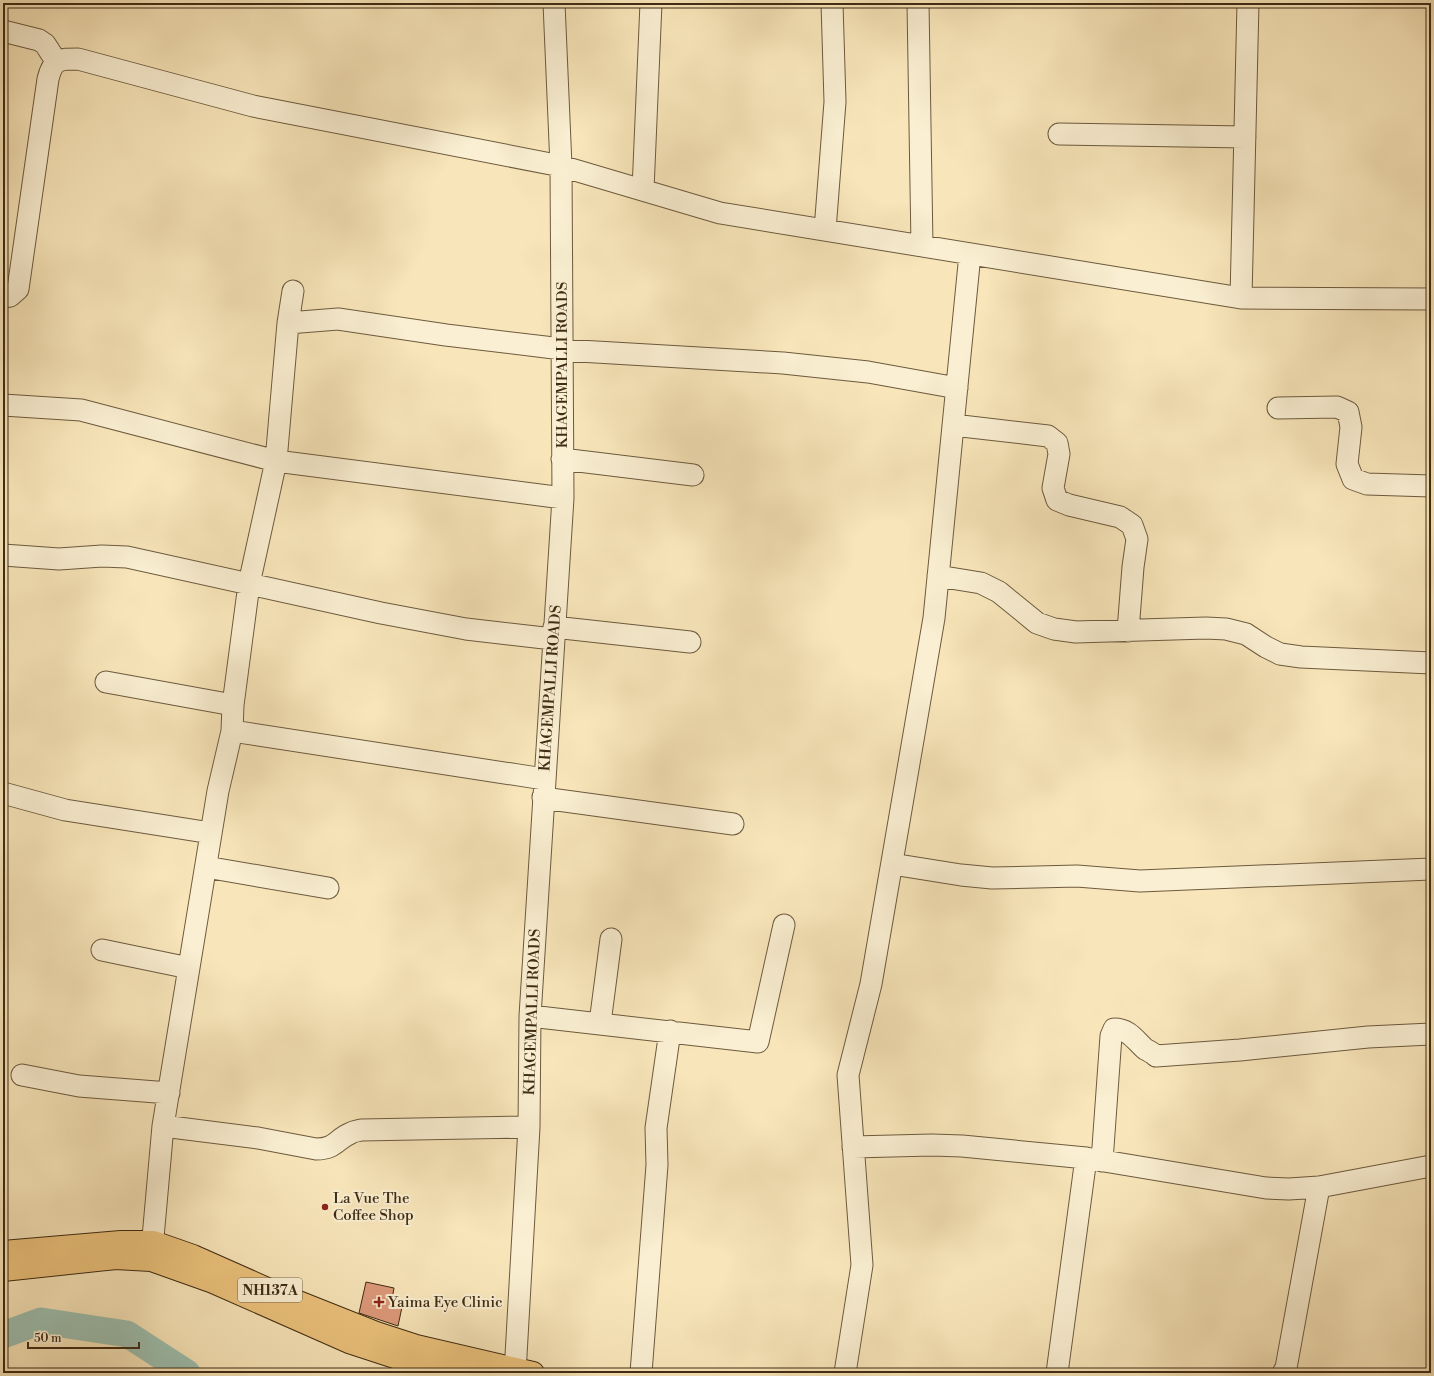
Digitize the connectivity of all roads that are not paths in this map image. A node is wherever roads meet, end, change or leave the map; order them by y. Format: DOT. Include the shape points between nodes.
graph roads {
  1 [pos="554,3"];
  2 [pos="651,3"];
  3 [pos="832,3"];
  4 [pos="918,3"];
  5 [pos="1248,3"];
  6 [pos="3,31"];
  7 [pos="56,61"];
  8 [pos="1060,134"];
  9 [pos="1245,137"];
  10 [pos="561,166"];
  11 [pos="643,190"];
  12 [pos="825,230"];
  13 [pos="922,246"];
  14 [pos="970,254"];
  15 [pos="293,291"];
  16 [pos="3,297"];
  17 [pos="1241,298"];
  18 [pos="1431,299"];
  19 [pos="288,323"];
  20 [pos="562,349"];
  21 [pos="957,388"];
  22 [pos="3,405"];
  23 [pos="1278,408"];
  24 [pos="953,425"];
  25 [pos="562,459"];
  26 [pos="276,461"];
  27 [pos="693,474"];
  28 [pos="1431,486"];
  29 [pos="563,498"];
  30 [pos="3,555"];
  31 [pos="938,576"];
  32 [pos="250,584"];
  33 [pos="1128,631"];
  34 [pos="553,633"];
  35 [pos="690,642"];
  36 [pos="1431,663"];
  37 [pos="106,682"];
  38 [pos="233,706"];
  39 [pos="232,731"];
  40 [pos="544,788"];
  41 [pos="3,793"];
  42 [pos="733,824"];
  43 [pos="211,833"];
  44 [pos="892,864"];
  45 [pos="206,867"];
  46 [pos="1431,869"];
  47 [pos="328,888"];
  48 [pos="784,925"];
  49 [pos="611,939"];
  50 [pos="102,950"];
  51 [pos="189,968"];
  52 [pos="530,1016"];
  53 [pos="600,1024"];
  54 [pos="670,1031"];
  55 [pos="1431,1034"];
  56 [pos="22,1075"];
  57 [pos="169,1093"];
  58 [pos="163,1126"];
  59 [pos="529,1127"];
  60 [pos="853,1147"];
  61 [pos="1094,1159"];
  62 [pos="1431,1166"];
  63 [pos="1319,1187"];
  64 [pos="152,1251"];
  65 [pos="3,1252"];
  66 [pos="3,1270"];
  67 [pos="521,1372"];
  68 [pos="460,1373"];
  69 [pos="640,1373"];
  70 [pos="845,1373"];
  71 [pos="1056,1373"];
  72 [pos="1283,1373"];
  1 -- 10 [label="street, KHAGEMPALLI ROADS"];
  2 -- 11 [label="street"];
  3 -- 12 [label="street" via="835,102"];
  4 -- 13 [label="street"];
  5 -- 9 [label="street"];
  6 -- 7 [label="street" via="39,40 45,44"];
  7 -- 10 [label="street" via="78,59 253,106"];
  7 -- 16 [label="street" via="50,68 48,79 18,289 10,296"];
  8 -- 9 [label="street"];
  9 -- 17 [label="street"];
  10 -- 11 [label="street"];
  10 -- 20 [label="street, KHAGEMPALLI ROADS"];
  11 -- 12 [label="street" via="720,213"];
  12 -- 13 [label="street"];
  13 -- 14 [label="street"];
  14 -- 17 [label="street"];
  14 -- 21 [label="street"];
  15 -- 19 [label="street"];
  17 -- 18 [label="street"];
  19 -- 20 [label="street" via="338,319"];
  19 -- 26 [label="street"];
  20 -- 21 [label="street" via="783,363 868,372"];
  20 -- 25 [label="street, KHAGEMPALLI ROADS"];
  21 -- 24 [label="street"];
  22 -- 26 [label="street" via="81,410"];
  23 -- 28 [label="street" via="1337,407 1348,412 1351,428 1347,464 1353,479 1367,484"];
  24 -- 31 [label="street"];
  24 -- 33 [label="street" via="1048,436 1057,443 1060,454 1053,488 1057,500 1120,516 1132,525 1137,539"];
  25 -- 27 [label="street"];
  25 -- 29 [label="street, KHAGEMPALLI ROADS"];
  26 -- 29 [label="street"];
  26 -- 32 [label="street"];
  29 -- 34 [label="street, KHAGEMPALLI ROADS"];
  30 -- 32 [label="street" via="59,559 127,557"];
  31 -- 33 [label="street" via="981,583 999,592 1037,623 1054,629 1076,632"];
  31 -- 44 [label="street" via="934,618"];
  32 -- 34 [label="street" via="458,627"];
  32 -- 38 [label="street"];
  33 -- 36 [label="street" via="1226,629 1246,634 1280,654"];
  34 -- 35 [label="street"];
  34 -- 40 [label="street, KHAGEMPALLI ROADS"];
  37 -- 38 [label="street"];
  38 -- 39 [label="street"];
  39 -- 40 [label="street"];
  39 -- 43 [label="street"];
  40 -- 42 [label="street" via="543,798"];
  40 -- 52 [label="street, KHAGEMPALLI ROADS"];
  41 -- 43 [label="street" via="66,810"];
  43 -- 45 [label="street"];
  44 -- 46 [label="street" via="992,878 1078,876 1140,881"];
  44 -- 60 [label="street" via="871,984 848,1075"];
  45 -- 47 [label="street"];
  45 -- 51 [label="street"];
  48 -- 54 [label="street" via="758,1042"];
  49 -- 53 [label="street"];
  50 -- 51 [label="street"];
  51 -- 57 [label="street"];
  52 -- 53 [label="street"];
  52 -- 59 [label="street, KHAGEMPALLI ROADS"];
  53 -- 54 [label="street"];
  54 -- 69 [label="street" via="656,1128 657,1165"];
  55 -- 61 [label="street" via="1368,1037 1156,1056 1131,1034 1114,1029 1110,1036"];
  56 -- 57 [label="street" via="79,1086"];
  57 -- 58 [label="street"];
  58 -- 59 [label="street" via="258,1138 316,1149 335,1145 350,1133 361,1130"];
  58 -- 64 [label="street"];
  59 -- 67 [label="street, KHAGEMPALLI ROADS"];
  60 -- 61 [label="street" via="962,1146"];
  60 -- 70 [label="street" via="862,1265"];
  61 -- 63 [label="street" via="1266,1188"];
  61 -- 71 [label="street"];
  62 -- 63 [label="street"];
  63 -- 72 [label="street"];
  64 -- 65 [label="highway, NH137A" via="121,1242"];
  64 -- 66 [label="highway, NH137A" via="116,1258"];
  64 -- 67 [label="highway, NH137A" via="193,1256 376,1333 416,1346"];
  64 -- 68 [label="highway, NH137A" via="213,1282 349,1342 398,1358"];
}
